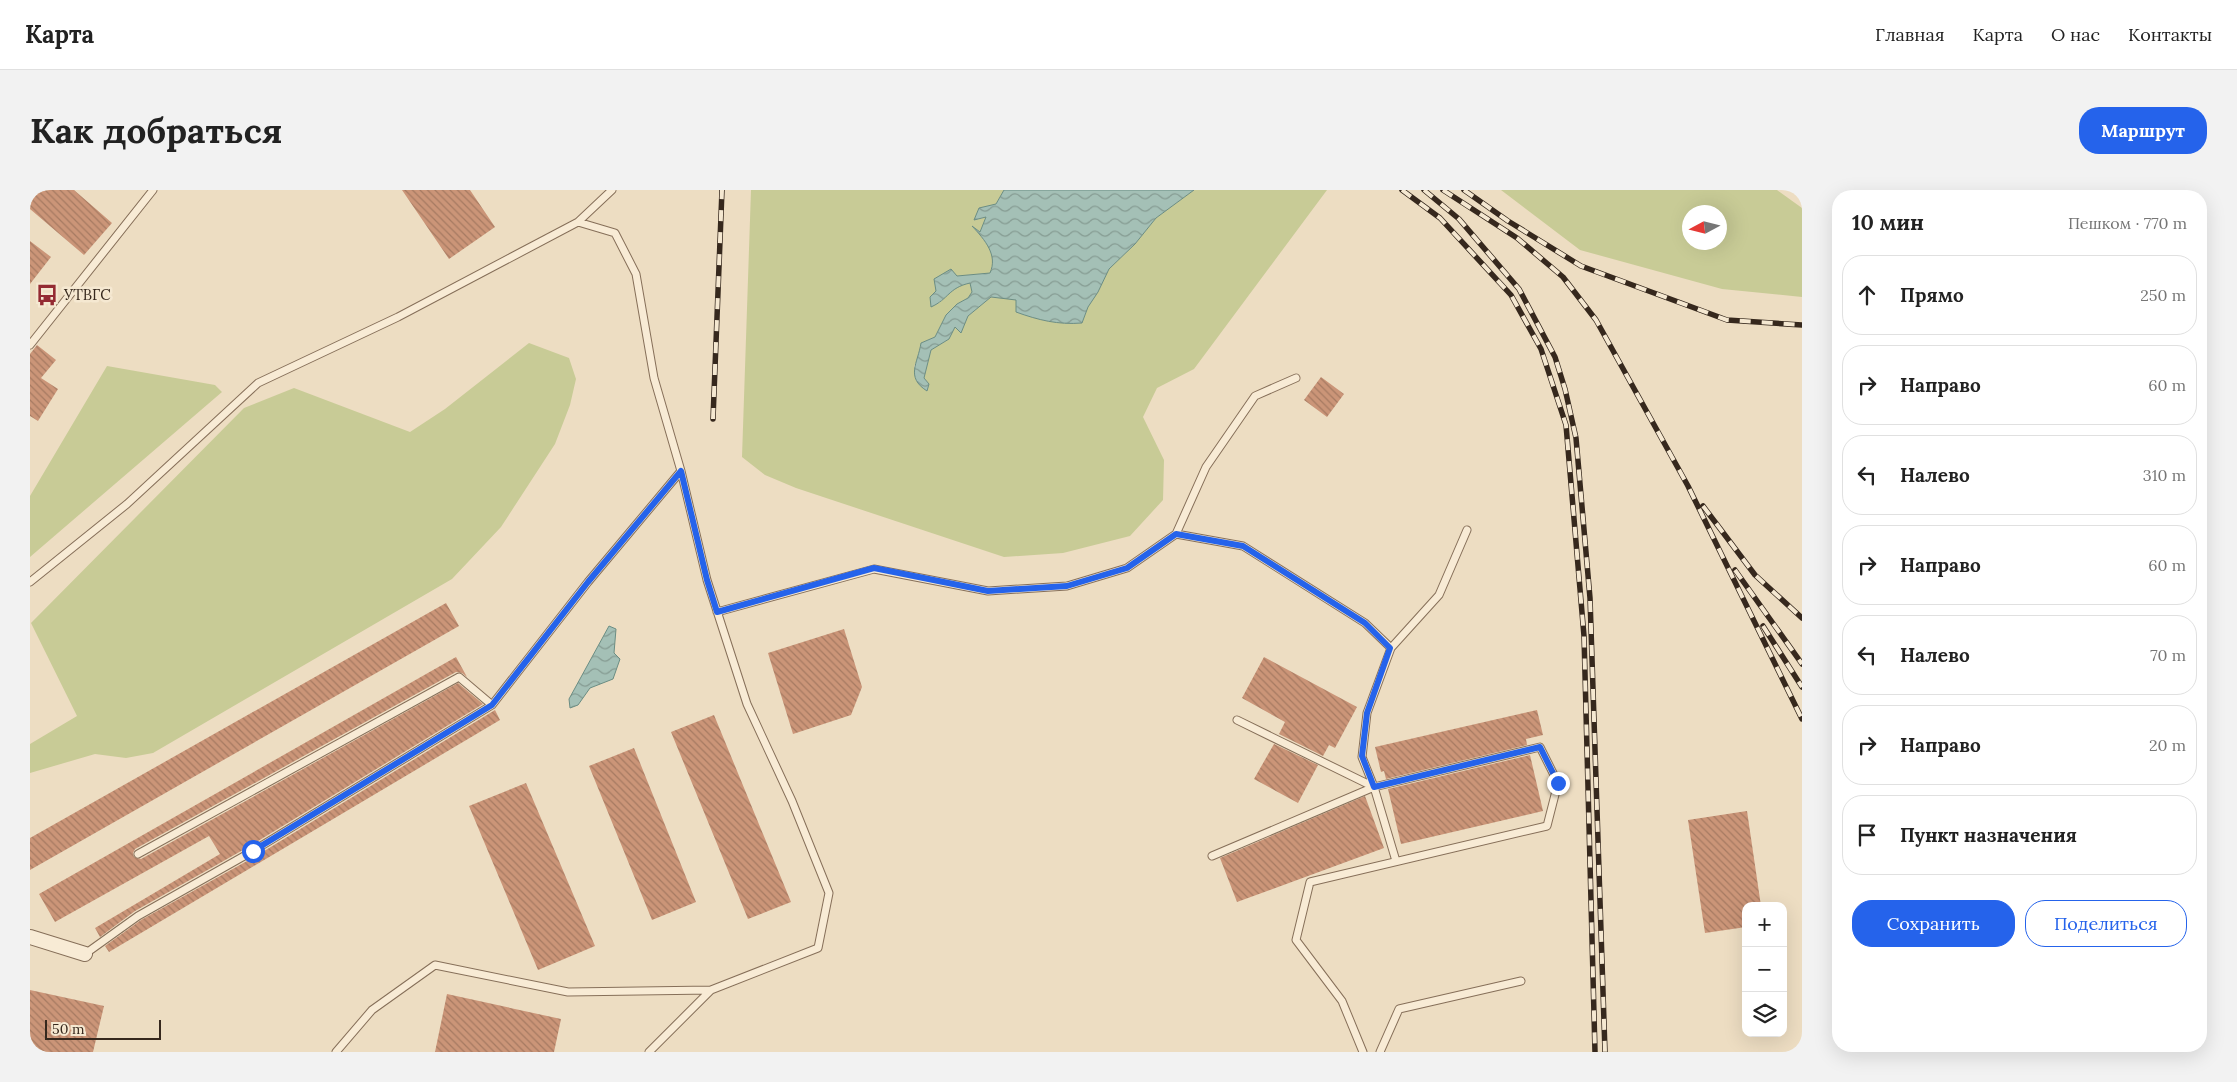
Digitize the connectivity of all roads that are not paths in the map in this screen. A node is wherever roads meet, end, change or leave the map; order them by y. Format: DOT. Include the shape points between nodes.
graph roads {
  1 [pos="153,190"];
  2 [pos="612,190"];
  3 [pos="578,222"];
  4 [pos="30,345"];
  5 [pos="1296,378"];
  6 [pos="681,471"];
  7 [pos="1467,530"];
  8 [pos="1176,534"];
  9 [pos="30,582"];
  10 [pos="717,612"];
  11 [pos="1390,648"];
  12 [pos="492,705"];
  13 [pos="1237,720"];
  14 [pos="1374,787"];
  15 [pos="138,854"];
  16 [pos="1212,856"];
  17 [pos="1396,862"];
  18 [pos="30,937"];
  19 [pos="85,954"];
  20 [pos="1521,980"];
  21 [pos="711,990"];
  22 [pos="336,1052"];
  23 [pos="649,1052"];
  24 [pos="1363,1052"];
  25 [pos="1380,1052"];
  1 -- 4 [label="lane"];
  2 -- 3 [label="lane"];
  3 -- 6 [label="lane" via="615,233 636,274 654,378"];
  3 -- 9 [label="lane" via="398,317 258,383 127,504"];
  5 -- 8 [label="lane" via="1255,396 1206,467"];
  6 -- 10 [label="lane"];
  6 -- 12 [label="lane" via="588,582"];
  7 -- 11 [label="lane" via="1439,595"];
  8 -- 10 [label="lane" via="1127,568 1067,586 988,591 874,568"];
  8 -- 11 [label="lane" via="1243,546 1365,623"];
  10 -- 21 [label="lane" via="746,704 792,801 829,893 818,948"];
  11 -- 14 [label="lane" via="1367,713 1362,756"];
  12 -- 15 [label="lane" via="459,677"];
  12 -- 19 [label="lane" via="253,851 138,916"];
  13 -- 14 [label="lane"];
  14 -- 16 [label="lane"];
  14 -- 17 [label="lane"];
  14 -- 17 [label="lane" via="1540,747 1558,783 1547,826"];
  17 -- 24 [label="lane" via="1310,882 1296,940 1342,1001"];
  18 -- 19 [label="street"];
  20 -- 25 [label="lane" via="1399,1009"];
  21 -- 22 [label="lane" via="568,992 435,965 372,1010"];
  21 -- 23 [label="lane"];
}
